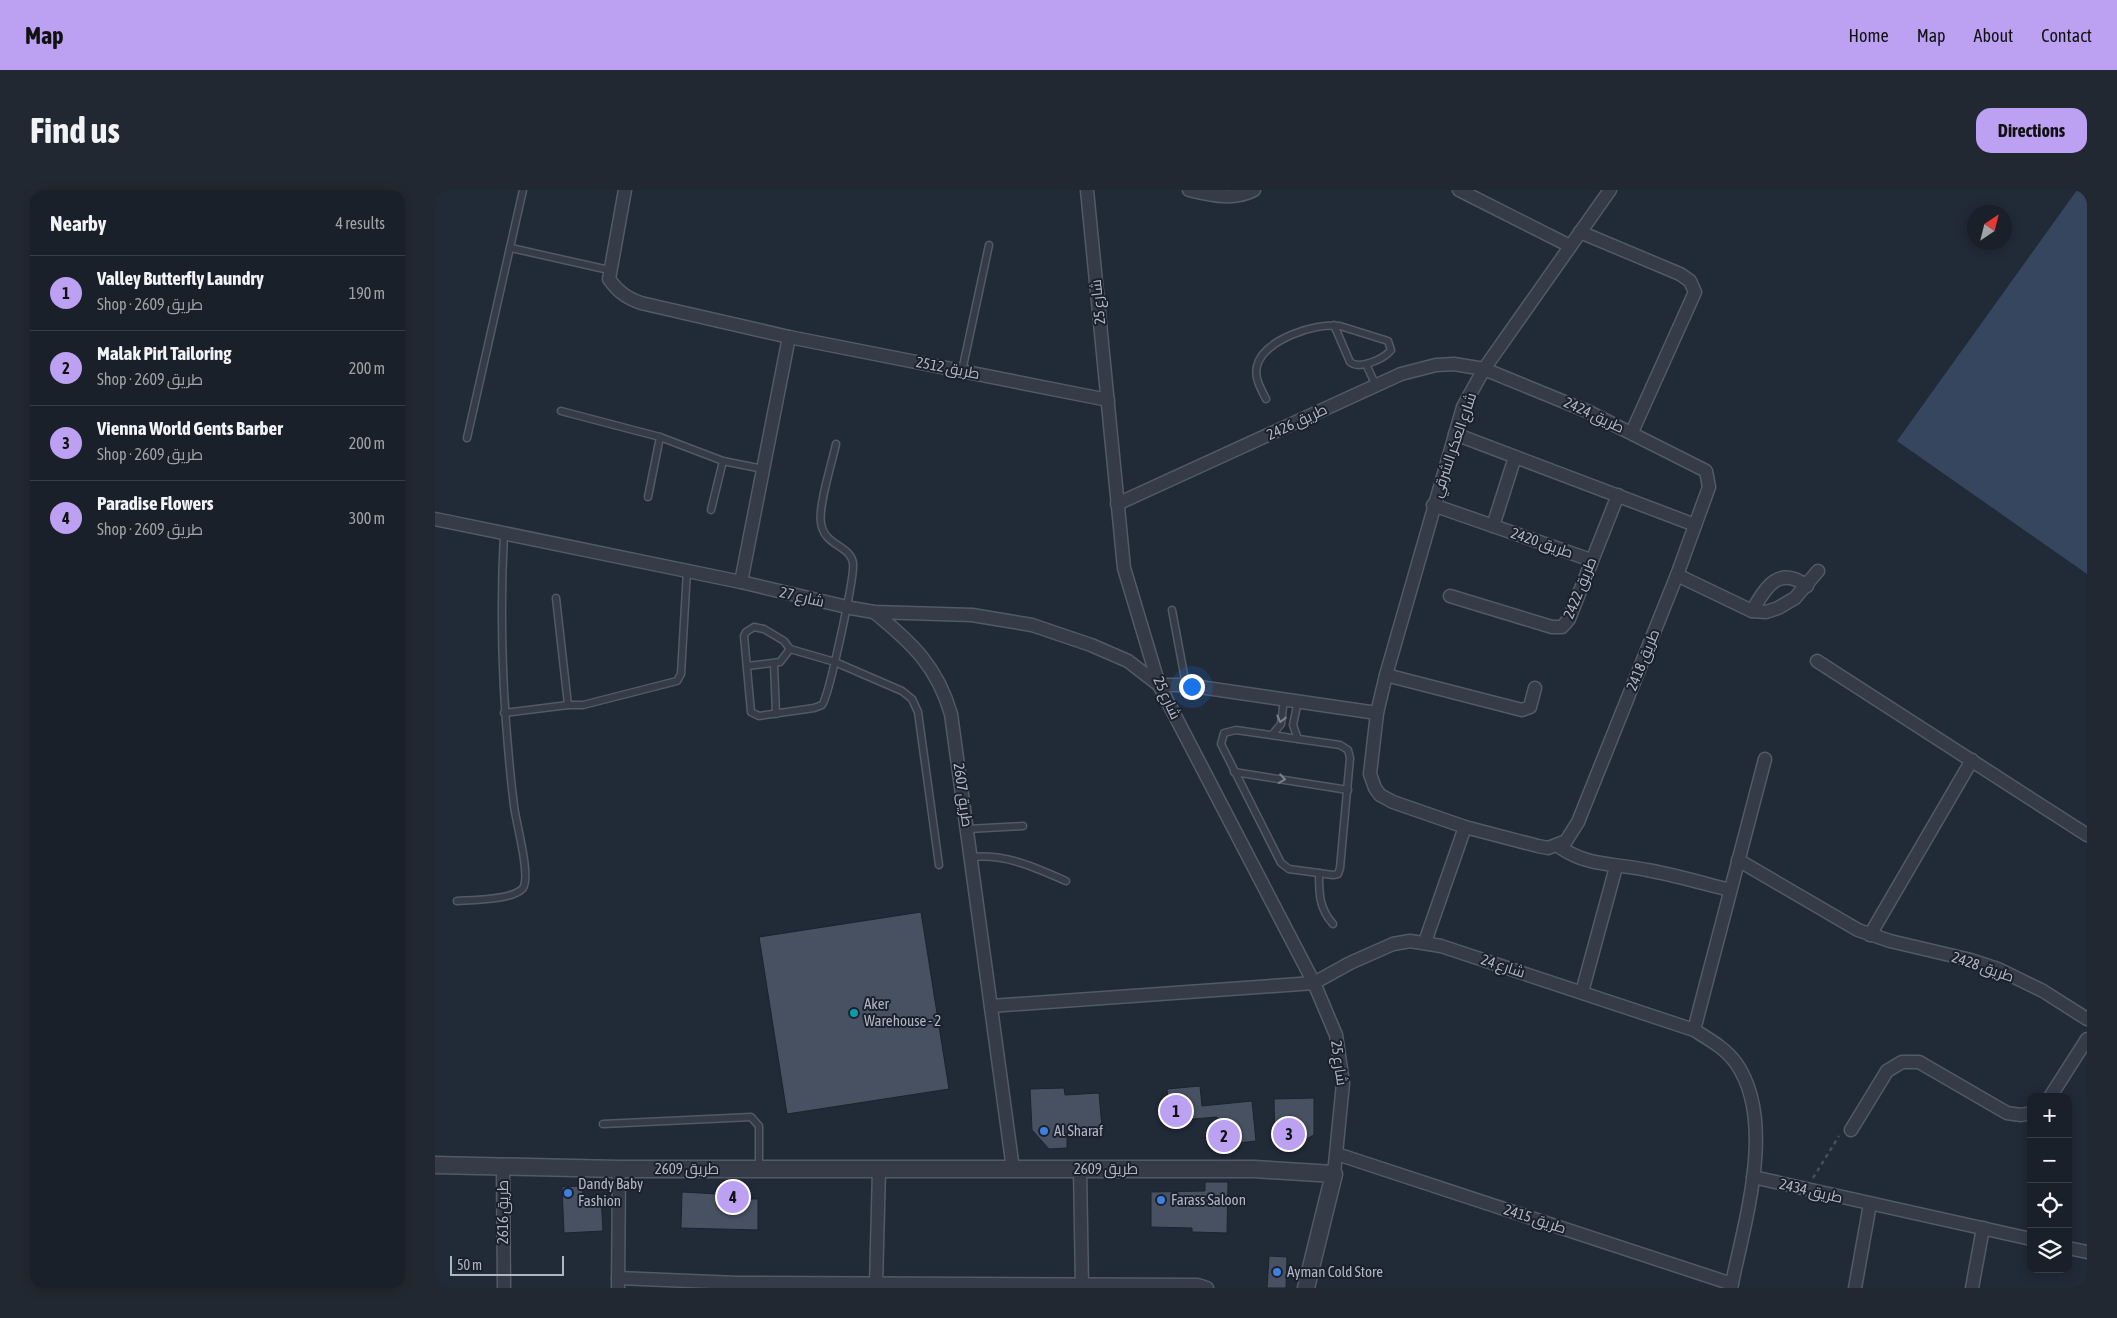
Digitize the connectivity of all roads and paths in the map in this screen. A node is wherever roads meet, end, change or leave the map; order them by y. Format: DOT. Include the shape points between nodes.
graph roads {
  1 [pos="523,190"];
  2 [pos="625,190"];
  3 [pos="1085,190"];
  4 [pos="1189,190"];
  5 [pos="1254,190"];
  6 [pos="1459,190"];
  7 [pos="1610,190"];
  8 [pos="1580,232"];
  9 [pos="989,245"];
  10 [pos="1570,246"];
  11 [pos="511,248"];
  12 [pos="609,270"];
  13 [pos="1334,325"];
  14 [pos="789,337"];
  15 [pos="1366,364"];
  16 [pos="1484,369"];
  17 [pos="962,371"];
  18 [pos="1376,386"];
  19 [pos="1266,399"];
  20 [pos="1108,400"];
  21 [pos="561,411"];
  22 [pos="1632,432"];
  23 [pos="1455,434"];
  24 [pos="660,437"];
  25 [pos="467,438"];
  26 [pos="836,444"];
  27 [pos="1515,457"];
  28 [pos="723,461"];
  29 [pos="1701,468"];
  30 [pos="763,469"];
  31 [pos="1618,496"];
  32 [pos="648,497"];
  33 [pos="1117,504"];
  34 [pos="1433,505"];
  35 [pos="711,510"];
  36 [pos="435,519"];
  37 [pos="1695,525"];
  38 [pos="1493,526"];
  39 [pos="504,533"];
  40 [pos="1591,560"];
  41 [pos="687,571"];
  42 [pos="1818,571"];
  43 [pos="1677,575"];
  44 [pos="741,582"];
  45 [pos="1807,586"];
  46 [pos="1450,596"];
  47 [pos="556,598"];
  48 [pos="846,607"];
  49 [pos="1172,610"];
  50 [pos="1751,611"];
  51 [pos="874,612"];
  52 [pos="790,649"];
  53 [pos="1817,661"];
  54 [pos="835,662"];
  55 [pos="774,664"];
  56 [pos="747,666"];
  57 [pos="1386,675"];
  58 [pos="1186,684"];
  59 [pos="1159,686"];
  60 [pos="1535,688"];
  61 [pos="1284,700"];
  62 [pos="1298,701"];
  63 [pos="568,705"];
  64 [pos="504,713"];
  65 [pos="776,714"];
  66 [pos="1377,714"];
  67 [pos="1272,735"];
  68 [pos="1298,739"];
  69 [pos="1765,759"];
  70 [pos="1972,760"];
  71 [pos="1234,772"];
  72 [pos="1347,790"];
  73 [pos="1023,826"];
  74 [pos="1465,827"];
  75 [pos="968,829"];
  76 [pos="2087,835"];
  77 [pos="1558,846"];
  78 [pos="972,857"];
  79 [pos="1738,860"];
  80 [pos="939,865"];
  81 [pos="1616,867"];
  82 [pos="1319,873"];
  83 [pos="1066,881"];
  84 [pos="1730,890"];
  85 [pos="457,901"];
  86 [pos="1333,924"];
  87 [pos="1870,935"];
  88 [pos="1425,942"];
  89 [pos="1314,983"];
  90 [pos="1582,992"];
  91 [pos="991,1006"];
  92 [pos="2087,1019"];
  93 [pos="1694,1030"];
  94 [pos="2087,1039"];
  95 [pos="2053,1093"];
  96 [pos="2027,1114"];
  97 [pos="603,1124"];
  98 [pos="1851,1130"];
  99 [pos="1337,1154"];
  100 [pos="435,1165"];
  101 [pos="503,1166"];
  102 [pos="619,1169"];
  103 [pos="759,1169"];
  104 [pos="1013,1169"];
  105 [pos="1080,1169"];
  106 [pos="879,1170"];
  107 [pos="1334,1174"];
  108 [pos="1753,1177"];
  109 [pos="1806,1190"];
  110 [pos="1870,1204"];
  111 [pos="1983,1228"];
  112 [pos="2027,1238"];
  113 [pos="2072,1249"];
  114 [pos="2087,1252"];
  115 [pos="618,1283"];
  116 [pos="876,1285"];
  117 [pos="737,1286"];
  118 [pos="1082,1286"];
  119 [pos="1732,1286"];
  120 [pos="986,1287"];
  121 [pos="1103,1287"];
  122 [pos="504,1288"];
  123 [pos="1207,1288"];
  124 [pos="1306,1288"];
  125 [pos="1855,1288"];
  126 [pos="1972,1288"];
  1 -- 11 [label="lane"];
  2 -- 12 [label="street"];
  3 -- 20 [label="street, شارع 25"];
  4 -- 5 [label="street" via="1224,196 1243,196"];
  6 -- 10 [label="street"];
  7 -- 8 [label="street, شارع العكر الشرقي"];
  8 -- 10 [label="street, شارع العكر الشرقي"];
  8 -- 22 [label="street" via="1680,274 1690,281 1695,292"];
  9 -- 17 [label="lane"];
  10 -- 16 [label="street, شارع العكر الشرقي"];
  11 -- 12 [label="lane"];
  11 -- 25 [label="lane"];
  12 -- 14 [label="street, طريق 2512" via="609,279 627,298"];
  13 -- 15 [label="lane" via="1350,362 1357,366"];
  13 -- 15 [label="lane" via="1390,344 1389,353"];
  13 -- 19 [label="lane" via="1299,330 1264,354 1256,373"];
  14 -- 17 [label="street, طريق 2512"];
  14 -- 30 [label="street"];
  15 -- 18 [label="lane"];
  16 -- 18 [label="street, طريق 2426" via="1436,365 1418,368"];
  16 -- 22 [label="street, طريق 2424"];
  16 -- 23 [label="street, شارع العكر الشرقي" via="1469,394"];
  17 -- 20 [label="street, طريق 2512"];
  18 -- 33 [label="street, طريق 2426"];
  20 -- 33 [label="street, شارع 25"];
  21 -- 24 [label="lane"];
  22 -- 29 [label="street, طريق 2424"];
  23 -- 27 [label="street"];
  23 -- 34 [label="street, شارع العكر الشرقي"];
  24 -- 28 [label="lane"];
  24 -- 32 [label="lane"];
  26 -- 48 [label="lane" via="821,523 826,537 849,554 853,563"];
  27 -- 31 [label="street"];
  27 -- 38 [label="street, طريق 2420"];
  28 -- 30 [label="lane"];
  28 -- 35 [label="lane"];
  29 -- 37 [label="street, طريق 2418" via="1708,477 1709,487"];
  30 -- 44 [label="street"];
  31 -- 37 [label="street"];
  31 -- 40 [label="street, طريق 2422"];
  33 -- 59 [label="street, شارع 25" via="1124,568"];
  34 -- 38 [label="street, طريق 2420"];
  34 -- 57 [label="street, شارع العكر الشرقي"];
  36 -- 39 [label="street, شارع 27"];
  37 -- 43 [label="street, طريق 2418"];
  38 -- 40 [label="street, طريق 2420"];
  39 -- 41 [label="street, شارع 27"];
  39 -- 64 [label="lane" via="501,612"];
  40 -- 46 [label="street, طريق 2422" via="1569,620 1562,627 1552,627"];
  41 -- 44 [label="street, شارع 27"];
  41 -- 63 [label="lane" via="681,674 677,681 583,705"];
  42 -- 45 [label="street"];
  43 -- 50 [label="street"];
  43 -- 77 [label="street, طريق 2418" via="1576,828 1566,842"];
  44 -- 48 [label="street, شارع 27"];
  45 -- 50 [label="street" via="1778,608 1766,612"];
  45 -- 50 [label="street" via="1787,577 1773,582"];
  47 -- 63 [label="lane"];
  48 -- 51 [label="street, شارع 27"];
  48 -- 54 [label="lane"];
  49 -- 58 [label="lane"];
  51 -- 59 [label="street, شارع 27" via="973,615 1032,625 1128,661"];
  51 -- 75 [label="street, طريق 2607" via="912,644 940,683 951,714"];
  52 -- 54 [label="lane"];
  52 -- 55 [label="lane" via="785,659"];
  52 -- 56 [label="lane" via="787,643 764,629 750,629 744,636"];
  53 -- 70 [label="street"];
  54 -- 65 [label="lane" via="822,705"];
  54 -- 80 [label="lane" via="902,691 915,705"];
  55 -- 56 [label="lane"];
  55 -- 65 [label="lane"];
  56 -- 65 [label="lane" via="751,712 756,716"];
  57 -- 60 [label="street" via="1522,710 1530,707"];
  57 -- 66 [label="street, شارع العكر الشرقي"];
  58 -- 59 [label="street"];
  58 -- 61 [label="street"];
  59 -- 89 [label="street, شارع 25"];
  61 -- 62 [label="street"];
  61 -- 67 [label="lane, one-way" via="1281,724"];
  62 -- 66 [label="street"];
  62 -- 68 [label="lane" via="1293,725"];
  63 -- 64 [label="lane"];
  64 -- 85 [label="lane" via="525,884 513,895"];
  66 -- 74 [label="street" via="1370,774 1375,788 1386,799"];
  67 -- 68 [label="lane"];
  67 -- 71 [label="lane" via="1236,730 1224,733 1221,744"];
  68 -- 72 [label="lane" via="1341,745 1348,750"];
  69 -- 79 [label="street"];
  70 -- 76 [label="street"];
  70 -- 87 [label="street"];
  71 -- 72 [label="lane, one-way"];
  71 -- 82 [label="lane" via="1284,866"];
  72 -- 82 [label="lane" via="1340,871 1333,875"];
  73 -- 75 [label="lane"];
  74 -- 77 [label="street" via="1538,846"];
  74 -- 88 [label="street"];
  75 -- 78 [label="street, طريق 2607"];
  77 -- 81 [label="street" via="1582,860"];
  78 -- 83 [label="lane" via="1010,858"];
  78 -- 91 [label="street, طريق 2607"];
  79 -- 84 [label="street"];
  79 -- 87 [label="street, طريق 2428"];
  81 -- 84 [label="street" via="1654,871"];
  81 -- 90 [label="street"];
  82 -- 86 [label="lane" via="1319,900"];
  84 -- 93 [label="street"];
  87 -- 92 [label="street, طريق 2428" via="1997,969 2043,991"];
  88 -- 89 [label="street, شارع 24" via="1393,944"];
  88 -- 90 [label="street, شارع 24"];
  89 -- 91 [label="street"];
  89 -- 99 [label="street, شارع 25" via="1336,1035 1341,1060 1343,1083"];
  90 -- 93 [label="street, شارع 24"];
  91 -- 104 [label="street, طريق 2607"];
  93 -- 108 [label="street, شارع 24" via="1720,1046 1747,1083 1754,1113"];
  94 -- 95 [label="street"];
  96 -- 98 [label="street" via="2007,1113 1927,1065 1911,1061 1887,1071"];
  97 -- 103 [label="lane" via="751,1117 759,1126"];
  98 -- 109 [label="path" via="1839,1134"];
  99 -- 107 [label="street, شارع 25"];
  99 -- 119 [label="street, طريق 2415"];
  100 -- 101 [label="street, طريق 2609"];
  101 -- 102 [label="street, طريق 2609"];
  101 -- 122 [label="street, طريق 2616"];
  102 -- 103 [label="street, طريق 2609"];
  102 -- 115 [label="street"];
  103 -- 106 [label="street, طريق 2609"];
  104 -- 105 [label="street, طريق 2609"];
  104 -- 106 [label="street, طريق 2609"];
  105 -- 107 [label="street, طريق 2609" via="1254,1169"];
  105 -- 118 [label="street"];
  106 -- 116 [label="street"];
  107 -- 124 [label="street"];
  108 -- 109 [label="street, طريق 2434"];
  108 -- 119 [label="street, شارع 24"];
  109 -- 110 [label="street, طريق 2434"];
  110 -- 111 [label="street, طريق 2434"];
  110 -- 125 [label="street"];
  111 -- 112 [label="street, طريق 2434"];
  111 -- 126 [label="street"];
  113 -- 114 [label="street"];
  115 -- 117 [label="street"];
  116 -- 117 [label="street"];
  116 -- 120 [label="street"];
  118 -- 120 [label="street"];
  118 -- 121 [label="street"];
  121 -- 123 [label="street"];
}
